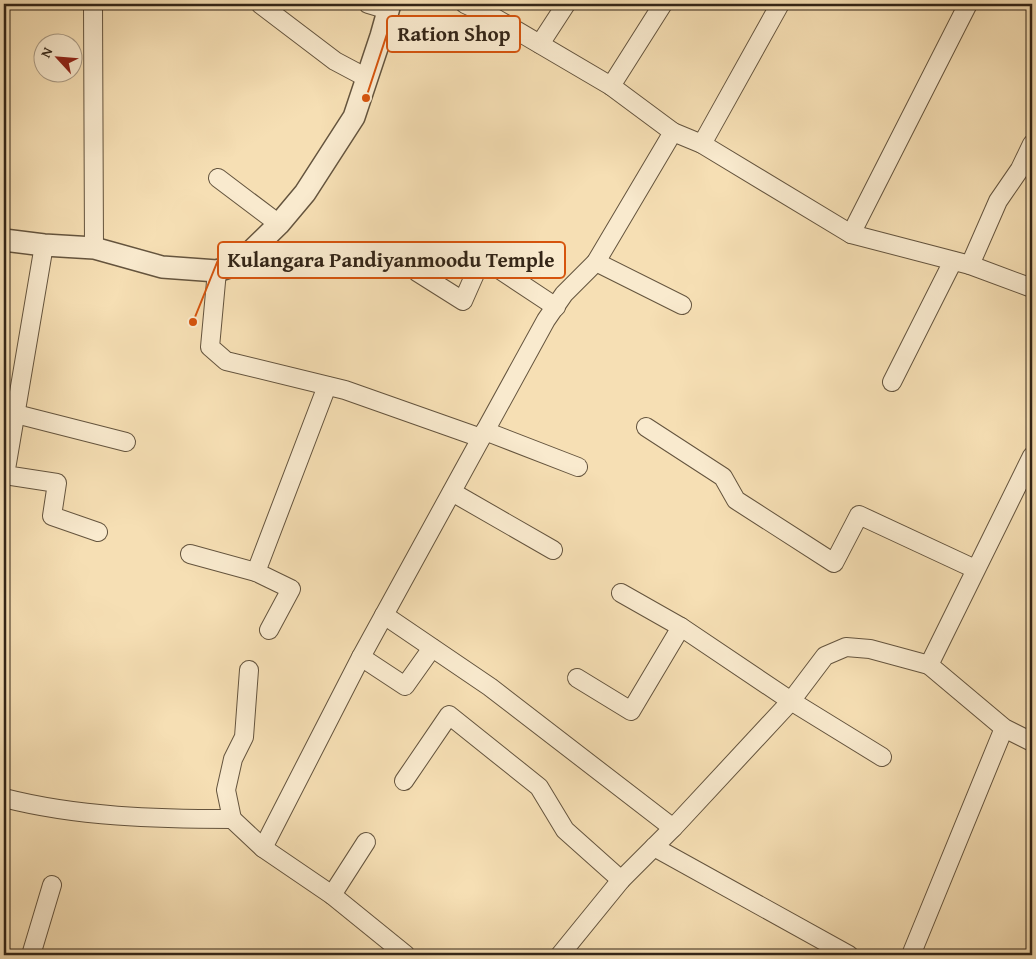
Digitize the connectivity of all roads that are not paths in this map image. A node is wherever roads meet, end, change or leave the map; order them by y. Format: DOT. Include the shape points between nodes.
graph roads {
  1 [pos="93,4"];
  2 [pos="260,4"];
  3 [pos="465,4"];
  4 [pos="566,4"];
  5 [pos="663,4"];
  6 [pos="780,4"];
  7 [pos="968,4"];
  8 [pos="382,6"];
  9 [pos="540,44"];
  10 [pos="367,78"];
  11 [pos="612,86"];
  12 [pos="673,132"];
  13 [pos="702,144"];
  14 [pos="1032,144"];
  15 [pos="218,178"];
  16 [pos="279,224"];
  17 [pos="851,234"];
  18 [pos="4,240"];
  19 [pos="44,245"];
  20 [pos="94,248"];
  21 [pos="953,261"];
  22 [pos="596,262"];
  23 [pos="970,265"];
  24 [pos="217,271"];
  25 [pos="417,272"];
  26 [pos="1032,288"];
  27 [pos="682,305"];
  28 [pos="556,307"];
  29 [pos="892,382"];
  30 [pos="327,386"];
  31 [pos="16,414"];
  32 [pos="646,427"];
  33 [pos="483,435"];
  34 [pos="126,442"];
  35 [pos="1032,456"];
  36 [pos="578,466"];
  37 [pos="4,477"];
  38 [pos="452,492"];
  39 [pos="98,532"];
  40 [pos="553,550"];
  41 [pos="190,554"];
  42 [pos="975,569"];
  43 [pos="256,572"];
  44 [pos="621,593"];
  45 [pos="384,615"];
  46 [pos="681,627"];
  47 [pos="269,630"];
  48 [pos="432,648"];
  49 [pos="361,657"];
  50 [pos="929,665"];
  51 [pos="249,670"];
  52 [pos="577,678"];
  53 [pos="791,701"];
  54 [pos="1004,728"];
  55 [pos="1032,742"];
  56 [pos="882,757"];
  57 [pos="404,781"];
  58 [pos="4,798"];
  59 [pos="232,819"];
  60 [pos="673,828"];
  61 [pos="366,842"];
  62 [pos="654,847"];
  63 [pos="263,848"];
  64 [pos="621,880"];
  65 [pos="52,885"];
  66 [pos="332,895"];
  67 [pos="31,955"];
  68 [pos="406,955"];
  69 [pos="560,955"];
  70 [pos="849,955"];
  71 [pos="911,955"];
  1 -- 20 [label="street"];
  2 -- 10 [label="street" via="335,61"];
  3 -- 9 [label="street"];
  4 -- 9 [label="street"];
  5 -- 11 [label="street"];
  6 -- 13 [label="street"];
  7 -- 17 [label="street"];
  8 -- 10 [label="street"];
  9 -- 11 [label="street"];
  10 -- 16 [label="street" via="354,117 305,193"];
  11 -- 12 [label="street"];
  12 -- 13 [label="street"];
  12 -- 22 [label="street"];
  13 -- 17 [label="street"];
  14 -- 23 [label="street" via="1020,169 998,201"];
  15 -- 16 [label="street"];
  16 -- 24 [label="street" via="238,264"];
  17 -- 21 [label="street"];
  18 -- 19 [label="street"];
  19 -- 20 [label="street"];
  19 -- 31 [label="street"];
  20 -- 24 [label="street" via="162,267"];
  21 -- 23 [label="street"];
  21 -- 29 [label="street"];
  22 -- 27 [label="street"];
  22 -- 28 [label="street" via="564,294"];
  23 -- 26 [label="street"];
  24 -- 30 [label="street" via="210,347 226,361"];
  25 -- 28 [label="street" via="463,301 482,258"];
  28 -- 33 [label="street"];
  30 -- 33 [label="street"];
  30 -- 43 [label="street"];
  31 -- 34 [label="street"];
  31 -- 37 [label="street"];
  32 -- 42 [label="street" via="723,477 736,500 834,563 860,515"];
  33 -- 36 [label="street"];
  33 -- 38 [label="street"];
  35 -- 42 [label="street"];
  37 -- 39 [label="street" via="57,483 52,516"];
  38 -- 40 [label="street"];
  38 -- 45 [label="street"];
  41 -- 43 [label="street"];
  42 -- 50 [label="street"];
  43 -- 47 [label="street" via="291,589"];
  44 -- 46 [label="street"];
  45 -- 48 [label="street"];
  45 -- 49 [label="street"];
  46 -- 52 [label="street" via="631,711"];
  46 -- 53 [label="street"];
  48 -- 49 [label="street" via="405,686"];
  48 -- 60 [label="street" via="490,687"];
  49 -- 63 [label="street"];
  50 -- 53 [label="street" via="870,649 846,647 825,656"];
  50 -- 54 [label="street"];
  51 -- 59 [label="street" via="244,737 233,759 226,790"];
  53 -- 56 [label="street"];
  53 -- 60 [label="street"];
  54 -- 55 [label="street"];
  54 -- 71 [label="street"];
  57 -- 64 [label="street" via="449,715 539,787 566,830"];
  58 -- 59 [label="street" via="106,815"];
  59 -- 63 [label="street"];
  60 -- 62 [label="street"];
  61 -- 66 [label="street"];
  62 -- 64 [label="street"];
  62 -- 70 [label="street"];
  63 -- 66 [label="street"];
  64 -- 69 [label="street"];
  65 -- 67 [label="street"];
  66 -- 68 [label="street"];
}
